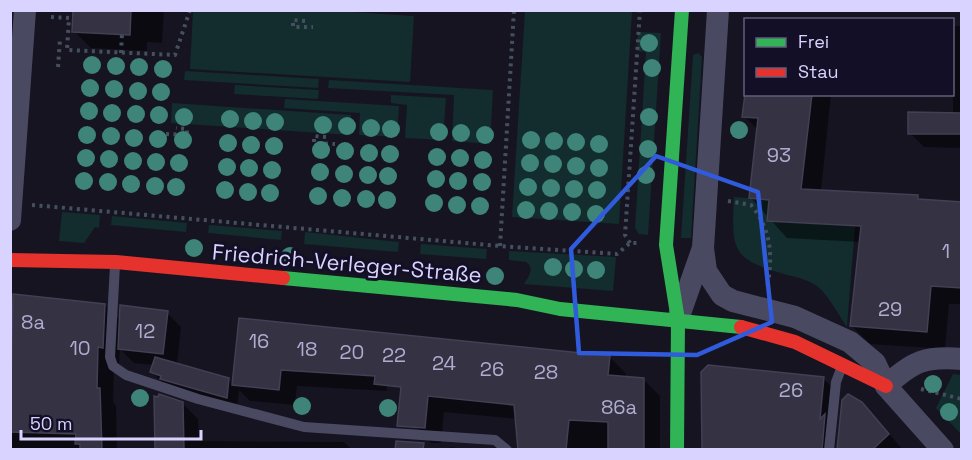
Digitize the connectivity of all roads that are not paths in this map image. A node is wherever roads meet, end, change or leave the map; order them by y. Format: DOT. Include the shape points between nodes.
graph roads {
  1 [pos="682,10"];
  2 [pos="718,10"];
  3 [pos="25,16"];
  4 [pos="10,57"];
  5 [pos="12,211"];
  6 [pos="703,248"];
  7 [pos="10,260"];
  8 [pos="116,262"];
  9 [pos="678,320"];
  10 [pos="962,359"];
  11 [pos="843,366"];
  12 [pos="886,386"];
  13 [pos="507,450"];
  14 [pos="676,450"];
  15 [pos="829,450"];
  16 [pos="943,450"];
  1 -- 9 [label="street" via="666,245"];
  2 -- 6 [label="street"];
  3 -- 4 [label="street"];
  3 -- 5 [label="street"];
  6 -- 9 [label="street"];
  6 -- 12 [label="street" via="706,271 722,295 795,317 850,342 875,363"];
  7 -- 8 [label="street, Friedrich-Verleger-Straße"];
  8 -- 9 [label="street, Friedrich-Verleger-Straße" via="517,300 560,309"];
  8 -- 13 [label="lane" via="110,357 113,366 126,375 304,427 495,440"];
  9 -- 11 [label="street, Friedrich-Verleger-Straße" via="763,332 795,342"];
  9 -- 14 [label="street"];
  10 -- 12 [label="street" via="917,361"];
  11 -- 12 [label="street, Friedrich-Verleger-Straße"];
  11 -- 15 [label="lane" via="836,382"];
  12 -- 16 [label="street"];
}
